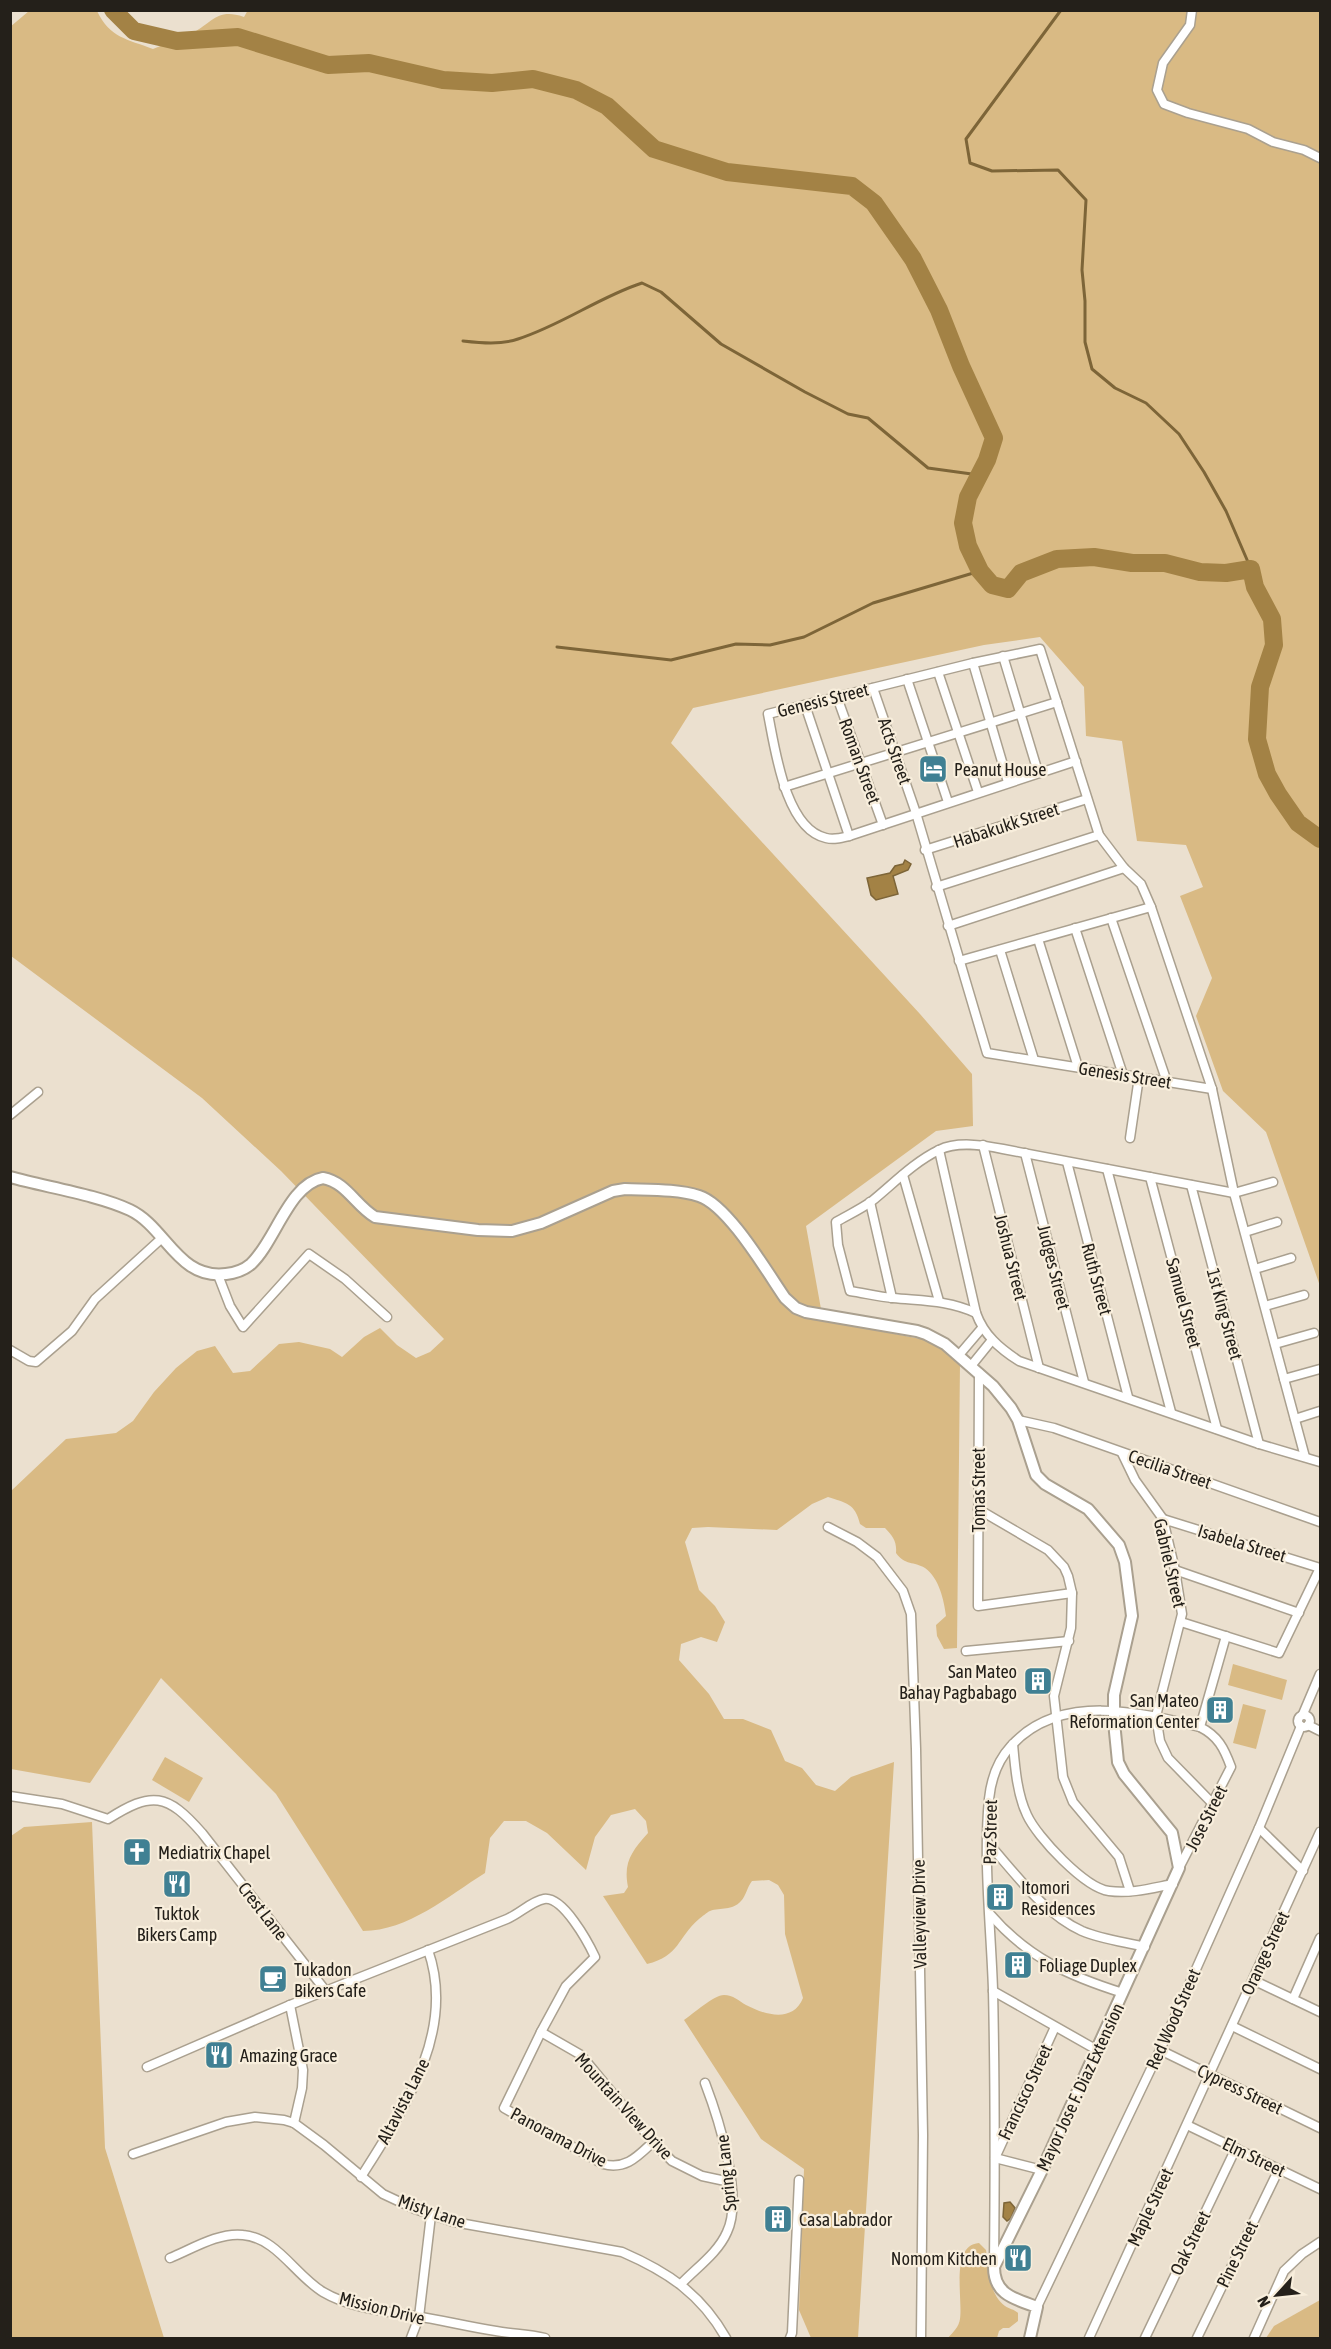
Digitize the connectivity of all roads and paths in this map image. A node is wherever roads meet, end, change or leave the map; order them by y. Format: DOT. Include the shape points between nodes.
graph roads {
  1 [pos="1192,10"];
  2 [pos="1320,158"];
  3 [pos="1003,656"];
  4 [pos="972,663"];
  5 [pos="938,672"];
  6 [pos="907,680"];
  7 [pos="873,688"];
  8 [pos="837,697"];
  9 [pos="1057,702"];
  10 [pos="805,705"];
  11 [pos="1020,714"];
  12 [pos="991,723"];
  13 [pos="958,733"];
  14 [pos="928,742"];
  15 [pos="895,752"];
  16 [pos="1076,761"];
  17 [pos="861,763"];
  18 [pos="1038,772"];
  19 [pos="828,773"];
  20 [pos="1008,782"];
  21 [pos="784,787"];
  22 [pos="978,792"];
  23 [pos="1087,799"];
  24 [pos="948,802"];
  25 [pos="916,813"];
  26 [pos="883,825"];
  27 [pos="1100,835"];
  28 [pos="849,836"];
  29 [pos="926,850"];
  30 [pos="1124,868"];
  31 [pos="936,887"];
  32 [pos="1151,907"];
  33 [pos="1111,918"];
  34 [pos="948,926"];
  35 [pos="1075,928"];
  36 [pos="1038,939"];
  37 [pos="1000,950"];
  38 [pos="959,961"];
  39 [pos="1034,1060"];
  40 [pos="1078,1067"];
  41 [pos="1123,1075"];
  42 [pos="1138,1077"];
  43 [pos="1167,1082"];
  44 [pos="1212,1089"];
  45 [pos="38,1092"];
  46 [pos="10,1115"];
  47 [pos="1131,1138"];
  48 [pos="983,1145"];
  49 [pos="939,1150"];
  50 [pos="1024,1153"];
  51 [pos="1067,1162"];
  52 [pos="1107,1169"];
  53 [pos="903,1175"];
  54 [pos="1150,1177"];
  55 [pos="10,1178"];
  56 [pos="1273,1182"];
  57 [pos="1191,1185"];
  58 [pos="1234,1192"];
  59 [pos="870,1202"];
  60 [pos="1277,1222"];
  61 [pos="1245,1232"];
  62 [pos="162,1238"];
  63 [pos="1291,1258"];
  64 [pos="1255,1269"];
  65 [pos="218,1275"];
  66 [pos="1304,1295"];
  67 [pos="892,1298"];
  68 [pos="939,1301"];
  69 [pos="1265,1306"];
  70 [pos="976,1313"];
  71 [pos="387,1317"];
  72 [pos="982,1328"];
  73 [pos="1314,1333"];
  74 [pos="992,1340"];
  75 [pos="1275,1344"];
  76 [pos="10,1350"];
  77 [pos="959,1355"];
  78 [pos="1040,1368"];
  79 [pos="975,1369"];
  80 [pos="1320,1369"];
  81 [pos="1284,1379"];
  82 [pos="1084,1382"];
  83 [pos="1128,1397"];
  84 [pos="1320,1411"];
  85 [pos="1171,1412"];
  86 [pos="1295,1419"];
  87 [pos="1018,1420"];
  88 [pos="1217,1429"];
  89 [pos="1259,1444"];
  90 [pos="1122,1453"];
  91 [pos="1305,1457"];
  92 [pos="1320,1462"];
  93 [pos="978,1509"];
  94 [pos="1163,1519"];
  95 [pos="1320,1522"];
  96 [pos="828,1527"];
  97 [pos="1320,1568"];
  98 [pos="1175,1570"];
  99 [pos="1072,1593"];
  100 [pos="1299,1612"];
  101 [pos="1181,1622"];
  102 [pos="1226,1636"];
  103 [pos="1069,1641"];
  104 [pos="966,1651"];
  105 [pos="1320,1674"];
  106 [pos="1113,1710"];
  107 [pos="1156,1716"];
  108 [pos="1056,1718"];
  109 [pos="1305,1726"];
  110 [pos="1200,1727"];
  111 [pos="1320,1731"];
  112 [pos="1013,1743"];
  113 [pos="10,1797"];
  114 [pos="1213,1804"];
  115 [pos="1259,1828"];
  116 [pos="1320,1832"];
  117 [pos="988,1843"];
  118 [pos="1179,1868"];
  119 [pos="1303,1871"];
  120 [pos="1173,1884"];
  121 [pos="1130,1891"];
  122 [pos="990,1914"];
  123 [pos="1320,1938"];
  124 [pos="1144,1947"];
  125 [pos="429,1950"];
  126 [pos="1253,1980"];
  127 [pos="325,1990"];
  128 [pos="993,1991"];
  129 [pos="1123,1993"];
  130 [pos="1293,1999"];
  131 [pos="290,2005"];
  132 [pos="1320,2012"];
  133 [pos="1232,2026"];
  134 [pos="1056,2027"];
  135 [pos="542,2032"];
  136 [pos="1096,2050"];
  137 [pos="1160,2050"];
  138 [pos="147,2067"];
  139 [pos="1320,2068"];
  140 [pos="1209,2074"];
  141 [pos="705,2083"];
  142 [pos="294,2124"];
  143 [pos="1187,2125"];
  144 [pos="1320,2128"];
  145 [pos="653,2142"];
  146 [pos="1236,2148"];
  147 [pos="133,2154"];
  148 [pos="995,2158"];
  149 [pos="1279,2169"];
  150 [pos="1042,2170"];
  151 [pos="361,2177"];
  152 [pos="800,2180"];
  153 [pos="730,2182"];
  154 [pos="1320,2189"];
  155 [pos="432,2215"];
  156 [pos="1320,2242"];
  157 [pos="170,2258"];
  158 [pos="994,2267"];
  159 [pos="681,2284"];
  160 [pos="1037,2307"];
  161 [pos="419,2317"];
  162 [pos="496,2335"];
  163 [pos="411,2338"];
  164 [pos="545,2338"];
  165 [pos="726,2338"];
  166 [pos="790,2338"];
  167 [pos="921,2338"];
  168 [pos="1030,2338"];
  169 [pos="1089,2338"];
  170 [pos="1145,2338"];
  171 [pos="1197,2338"];
  172 [pos="1254,2338"];
  1 -- 2 [label="street" via="1190,25 1163,63 1157,90 1164,104 1248,129"];
  3 -- 4 [label="street, Genesis Street"];
  3 -- 9 [label="street, Genesis Street" via="1040,649"];
  3 -- 11 [label="street"];
  4 -- 5 [label="street, Genesis Street"];
  4 -- 12 [label="street"];
  5 -- 6 [label="street, Genesis Street"];
  5 -- 13 [label="street"];
  6 -- 7 [label="street, Genesis Street"];
  6 -- 14 [label="street"];
  7 -- 8 [label="street, Genesis Street"];
  7 -- 15 [label="street, Acts Street"];
  8 -- 10 [label="street, Genesis Street"];
  8 -- 17 [label="street, Roman Street"];
  9 -- 11 [label="street"];
  9 -- 16 [label="street, Genesis Street"];
  10 -- 19 [label="street"];
  10 -- 21 [label="street, Genesis Street" via="768,714"];
  11 -- 12 [label="street"];
  11 -- 18 [label="street"];
  12 -- 13 [label="street"];
  12 -- 20 [label="street"];
  13 -- 14 [label="street"];
  13 -- 22 [label="street"];
  14 -- 15 [label="street"];
  14 -- 24 [label="street"];
  15 -- 17 [label="street"];
  15 -- 25 [label="street, Acts Street"];
  16 -- 18 [label="street"];
  16 -- 23 [label="street, Genesis Street"];
  17 -- 19 [label="street"];
  17 -- 26 [label="street, Roman Street"];
  18 -- 20 [label="street"];
  19 -- 21 [label="street"];
  19 -- 28 [label="street"];
  20 -- 22 [label="street"];
  21 -- 28 [label="street, Genesis Street" via="812,832 832,839"];
  22 -- 24 [label="street"];
  23 -- 27 [label="street, Genesis Street"];
  23 -- 29 [label="street, Habakukk Street"];
  24 -- 25 [label="street"];
  25 -- 26 [label="street, Genesis Street"];
  25 -- 29 [label="street, Genesis Street"];
  26 -- 28 [label="street, Genesis Street"];
  27 -- 30 [label="street, Genesis Street"];
  27 -- 31 [label="street"];
  29 -- 31 [label="street, Genesis Street"];
  30 -- 32 [label="street, Genesis Street" via="1141,884"];
  30 -- 34 [label="street"];
  31 -- 34 [label="street, Genesis Street"];
  32 -- 33 [label="street"];
  32 -- 44 [label="street, Genesis Street"];
  33 -- 35 [label="street"];
  33 -- 43 [label="street"];
  34 -- 38 [label="street, Genesis Street"];
  35 -- 36 [label="street"];
  35 -- 41 [label="street"];
  36 -- 37 [label="street"];
  36 -- 40 [label="street"];
  37 -- 38 [label="street"];
  37 -- 39 [label="street"];
  38 -- 39 [label="street, Genesis Street" via="987,1053"];
  39 -- 40 [label="street, Genesis Street"];
  40 -- 41 [label="street, Genesis Street"];
  41 -- 42 [label="street, Genesis Street"];
  42 -- 43 [label="street, Genesis Street"];
  42 -- 47 [label="street"];
  43 -- 44 [label="street, Genesis Street"];
  44 -- 58 [label="street, Genesis Street"];
  45 -- 46 [label="street"];
  48 -- 49 [label="street"];
  48 -- 50 [label="street"];
  48 -- 78 [label="street, Joshua Street"];
  49 -- 53 [label="street"];
  49 -- 70 [label="street"];
  50 -- 51 [label="street"];
  50 -- 82 [label="street, Judges Street"];
  51 -- 52 [label="street"];
  51 -- 83 [label="street, Ruth Street"];
  52 -- 54 [label="street"];
  52 -- 85 [label="street"];
  53 -- 59 [label="street"];
  53 -- 68 [label="street"];
  54 -- 57 [label="street"];
  54 -- 88 [label="street, Samuel Street"];
  55 -- 62 [label="street" via="121,1206 142,1218"];
  56 -- 58 [label="street"];
  57 -- 58 [label="street"];
  57 -- 89 [label="street, 1st King Street"];
  58 -- 61 [label="street, Genesis Street"];
  59 -- 67 [label="street"];
  59 -- 67 [label="street" via="836,1222 838,1245 850,1291"];
  60 -- 61 [label="street"];
  61 -- 64 [label="street, Genesis Street"];
  62 -- 65 [label="street" via="183,1262"];
  62 -- 76 [label="street" via="95,1299 72,1331 36,1362"];
  63 -- 64 [label="street"];
  64 -- 69 [label="street, Genesis Street"];
  65 -- 71 [label="street" via="243,1327 309,1254 345,1279"];
  65 -- 77 [label="street" via="249,1266 300,1192 307,1184 323,1178 336,1182 375,1217 478,1230 512,1231 541,1223 619,1190 684,1193 714,1204 727,1216 796,1308 926,1334"];
  66 -- 69 [label="street"];
  67 -- 68 [label="street"];
  68 -- 70 [label="street"];
  69 -- 75 [label="street, Genesis Street"];
  70 -- 72 [label="street"];
  72 -- 74 [label="street"];
  72 -- 77 [label="street"];
  73 -- 75 [label="street"];
  74 -- 78 [label="street" via="1019,1361"];
  74 -- 79 [label="street"];
  75 -- 81 [label="street, Genesis Street"];
  77 -- 79 [label="street"];
  78 -- 82 [label="street"];
  79 -- 87 [label="street" via="1003,1397"];
  79 -- 93 [label="street, Tomas Street"];
  80 -- 81 [label="street"];
  81 -- 86 [label="street, Genesis Street"];
  82 -- 83 [label="street"];
  83 -- 85 [label="street"];
  84 -- 86 [label="street"];
  85 -- 88 [label="street"];
  86 -- 91 [label="street, Genesis Street"];
  87 -- 90 [label="street, Cecilia Street" via="1054,1428"];
  87 -- 106 [label="street" via="1036,1475 1088,1509 1123,1553 1132,1616"];
  88 -- 89 [label="street"];
  89 -- 91 [label="street"];
  90 -- 94 [label="street, Gabriel Street"];
  90 -- 95 [label="street, Cecilia Street"];
  91 -- 92 [label="street"];
  93 -- 99 [label="street" via="1058,1559"];
  93 -- 99 [label="street, Tomas Street" via="978,1606"];
  94 -- 97 [label="street, Isabela Street"];
  94 -- 98 [label="street, Gabriel Street"];
  96 -- 167 [label="street, Valleyview Drive" via="877,1557 903,1591 911,1614 923,2135"];
  97 -- 100 [label="street"];
  98 -- 100 [label="street"];
  98 -- 101 [label="street, Gabriel Street"];
  99 -- 103 [label="street"];
  100 -- 102 [label="street" via="1279,1653"];
  101 -- 102 [label="street"];
  101 -- 107 [label="street, Gabriel Street"];
  102 -- 110 [label="street"];
  103 -- 104 [label="street"];
  103 -- 108 [label="street" via="1055,1687"];
  105 -- 109 [label="street" via="1303,1714 1308,1716"];
  106 -- 107 [label="street, Paz Street"];
  106 -- 108 [label="street, Paz Street"];
  106 -- 118 [label="street" via="1120,1768 1167,1824 1176,1845"];
  107 -- 110 [label="street, Paz Street"];
  107 -- 114 [label="street, Gabriel Street" via="1161,1747 1168,1758"];
  108 -- 112 [label="street, Paz Street"];
  108 -- 121 [label="street" via="1063,1777 1069,1794 1119,1857"];
  109 -- 111 [label="street"];
  109 -- 115 [label="street, Red Wood Street"];
  110 -- 114 [label="street, Jose Street" via="1221,1743 1231,1767"];
  112 -- 117 [label="street, Paz Street" via="1000,1762 991,1787"];
  112 -- 121 [label="street" via="1020,1791 1035,1827 1087,1882 1109,1891"];
  113 -- 127 [label="street, Crest Lane" via="62,1804 108,1819 146,1800 167,1803 202,1833"];
  114 -- 118 [label="street, Jose Street"];
  115 -- 119 [label="street"];
  115 -- 137 [label="street, Red Wood Street"];
  116 -- 119 [label="street, Orange Street"];
  117 -- 122 [label="street, Paz Street"];
  117 -- 124 [label="street" via="1041,1901 1071,1924 1088,1933"];
  118 -- 120 [label="street, Mayor Jose F. Diaz Extension"];
  119 -- 126 [label="street, Orange Street"];
  120 -- 121 [label="street"];
  120 -- 124 [label="street, Mayor Jose F. Diaz Extension"];
  122 -- 128 [label="street, Paz Street"];
  122 -- 129 [label="street" via="1016,1941 1056,1968"];
  123 -- 130 [label="street"];
  124 -- 129 [label="street, Mayor Jose F. Diaz Extension"];
  125 -- 127 [label="street"];
  125 -- 135 [label="street" via="520,1913 538,1901 551,1899 558,1903 581,1930 595,1957 566,1986"];
  125 -- 151 [label="street, Altavista Lane" via="437,1984 430,2043 405,2105"];
  126 -- 130 [label="street"];
  126 -- 133 [label="street, Orange Street"];
  127 -- 131 [label="street"];
  128 -- 134 [label="street"];
  128 -- 148 [label="street, Paz Street"];
  129 -- 136 [label="street, Mayor Jose F. Diaz Extension"];
  130 -- 132 [label="street"];
  131 -- 138 [label="street"];
  131 -- 142 [label="street" via="303,2070"];
  133 -- 139 [label="street"];
  133 -- 140 [label="street, Orange Street"];
  134 -- 136 [label="street"];
  134 -- 148 [label="street, Francisco Street"];
  135 -- 145 [label="street, Mountain View Drive" via="581,2055"];
  135 -- 145 [label="street, Panorama Drive" via="504,2108 610,2166 630,2163"];
  136 -- 150 [label="street, Mayor Jose F. Diaz Extension"];
  137 -- 140 [label="street, Cypress Street"];
  137 -- 160 [label="street, Red Wood Street"];
  140 -- 143 [label="street, Maple Street"];
  140 -- 144 [label="street, Cypress Street"];
  141 -- 153 [label="street, Spring Lane" via="719,2119"];
  142 -- 147 [label="street, Misty Lane" via="271,2118 240,2119"];
  142 -- 151 [label="street, Misty Lane"];
  143 -- 146 [label="street, Elm Street"];
  143 -- 169 [label="street, Maple Street"];
  145 -- 153 [label="street, Mountain View Drive" via="687,2170"];
  146 -- 149 [label="street, Elm Street"];
  146 -- 170 [label="street, Oak Street"];
  148 -- 150 [label="street"];
  148 -- 158 [label="street, Paz Street"];
  149 -- 154 [label="street, Elm Street"];
  149 -- 171 [label="street, Pine Street"];
  150 -- 158 [label="street, Mayor Jose F. Diaz Extension"];
  151 -- 155 [label="street, Misty Lane" via="383,2194"];
  152 -- 166 [label="street"];
  153 -- 159 [label="street, Spring Lane" via="732,2203 727,2233"];
  155 -- 159 [label="street, Misty Lane" via="622,2252"];
  155 -- 161 [label="street"];
  156 -- 172 [label="street" via="1284,2271"];
  157 -- 161 [label="street, Mission Drive" via="227,2236 260,2238 324,2292 349,2303"];
  158 -- 160 [label="street" via="1001,2291"];
  159 -- 165 [label="street, Misty Lane" via="700,2301"];
  160 -- 168 [label="street"];
  161 -- 162 [label="street, Mission Drive"];
  161 -- 163 [label="street"];
  162 -- 164 [label="street, Mission Drive"];
}
